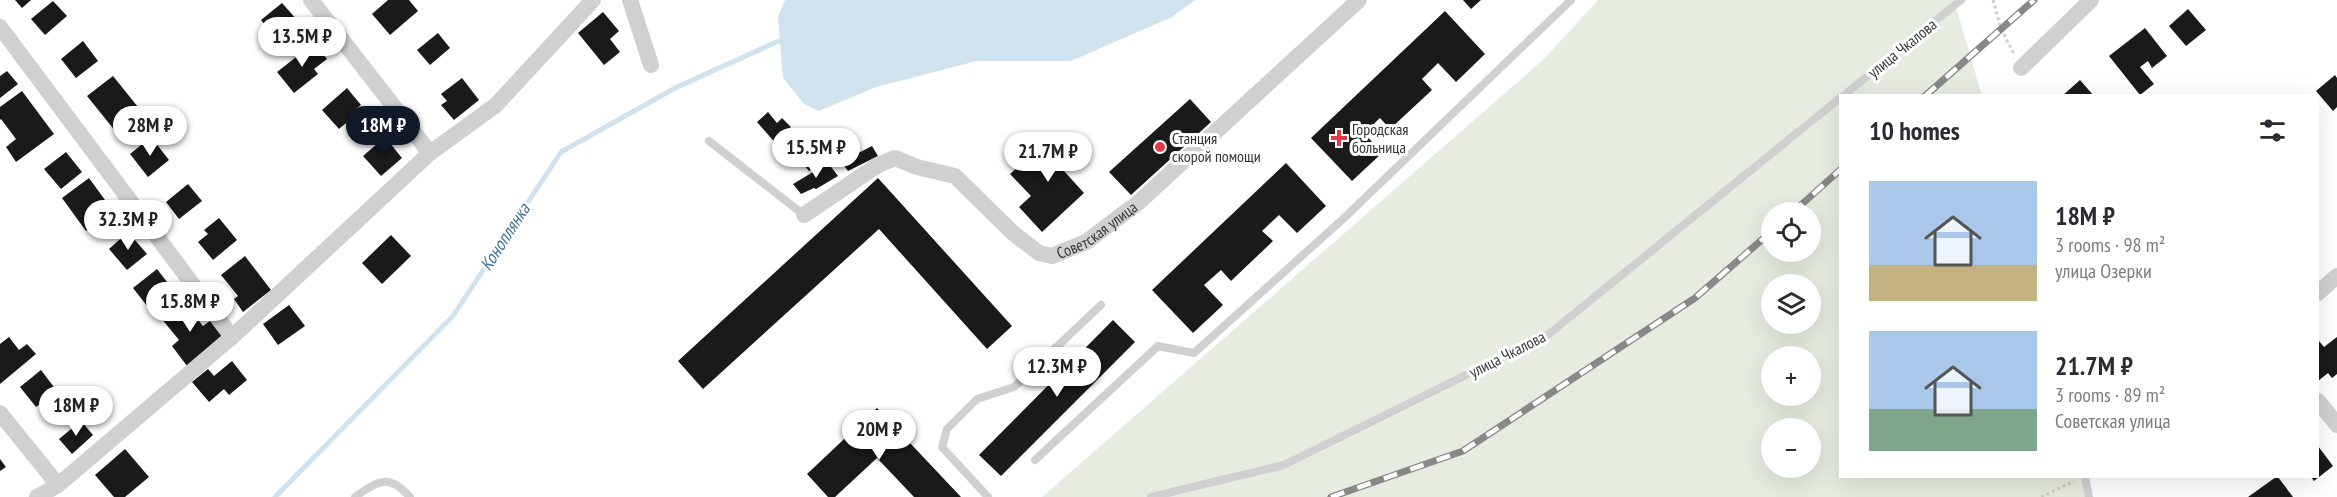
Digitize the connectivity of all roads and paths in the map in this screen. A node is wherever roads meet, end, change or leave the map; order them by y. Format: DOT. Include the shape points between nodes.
graph roads {
  1 [pos="311,0"];
  2 [pos="593,0"];
  3 [pos="630,0"];
  4 [pos="1359,0"];
  5 [pos="1571,0"];
  6 [pos="1961,0"];
  7 [pos="1993,0"];
  8 [pos="2091,0"];
  9 [pos="0,27"];
  10 [pos="651,65"];
  11 [pos="2021,68"];
  12 [pos="1846,94"];
  13 [pos="1839,99"];
  14 [pos="709,141"];
  15 [pos="430,153"];
  16 [pos="804,215"];
  17 [pos="2337,276"];
  18 [pos="2319,291"];
  19 [pos="1101,305"];
  20 [pos="232,337"];
  21 [pos="2319,402"];
  22 [pos="0,413"];
  23 [pos="2337,425"];
  24 [pos="1035,460"];
  25 [pos="2081,478"];
  26 [pos="2083,478"];
  27 [pos="58,485"];
  28 [pos="37,497"];
  29 [pos="355,497"];
  30 [pos="410,497"];
  31 [pos="988,497"];
  32 [pos="1151,497"];
  33 [pos="2041,497"];
  34 [pos="2089,497"];
  1 -- 15 [label="street"];
  2 -- 15 [label="street" via="496,105"];
  3 -- 10 [label="street"];
  4 -- 16 [label="street, Советская улица" via="1139,202 1086,242 1052,256 1039,253 1013,233 955,176 895,158 878,165"];
  5 -- 24 [label="lane" via="1343,219 1194,353 1158,346"];
  6 -- 12 [label="lane, улица Чкалова"];
  7 -- 11 [label="path" via="2001,29"];
  8 -- 11 [label="street"];
  9 -- 20 [label="street"];
  13 -- 32 [label="lane, улица Чкалова" via="1549,334 1284,465"];
  14 -- 16 [label="lane"];
  15 -- 20 [label="street"];
  17 -- 18 [label="street"];
  19 -- 31 [label="lane" via="1014,387 977,399 947,429 942,447"];
  20 -- 27 [label="street"];
  21 -- 23 [label="street"];
  22 -- 27 [label="street"];
  25 -- 33 [label="path"];
  26 -- 34 [label="lane"];
  27 -- 28 [label="street"];
  29 -- 30 [label="lane" via="377,482 388,481"];
}
